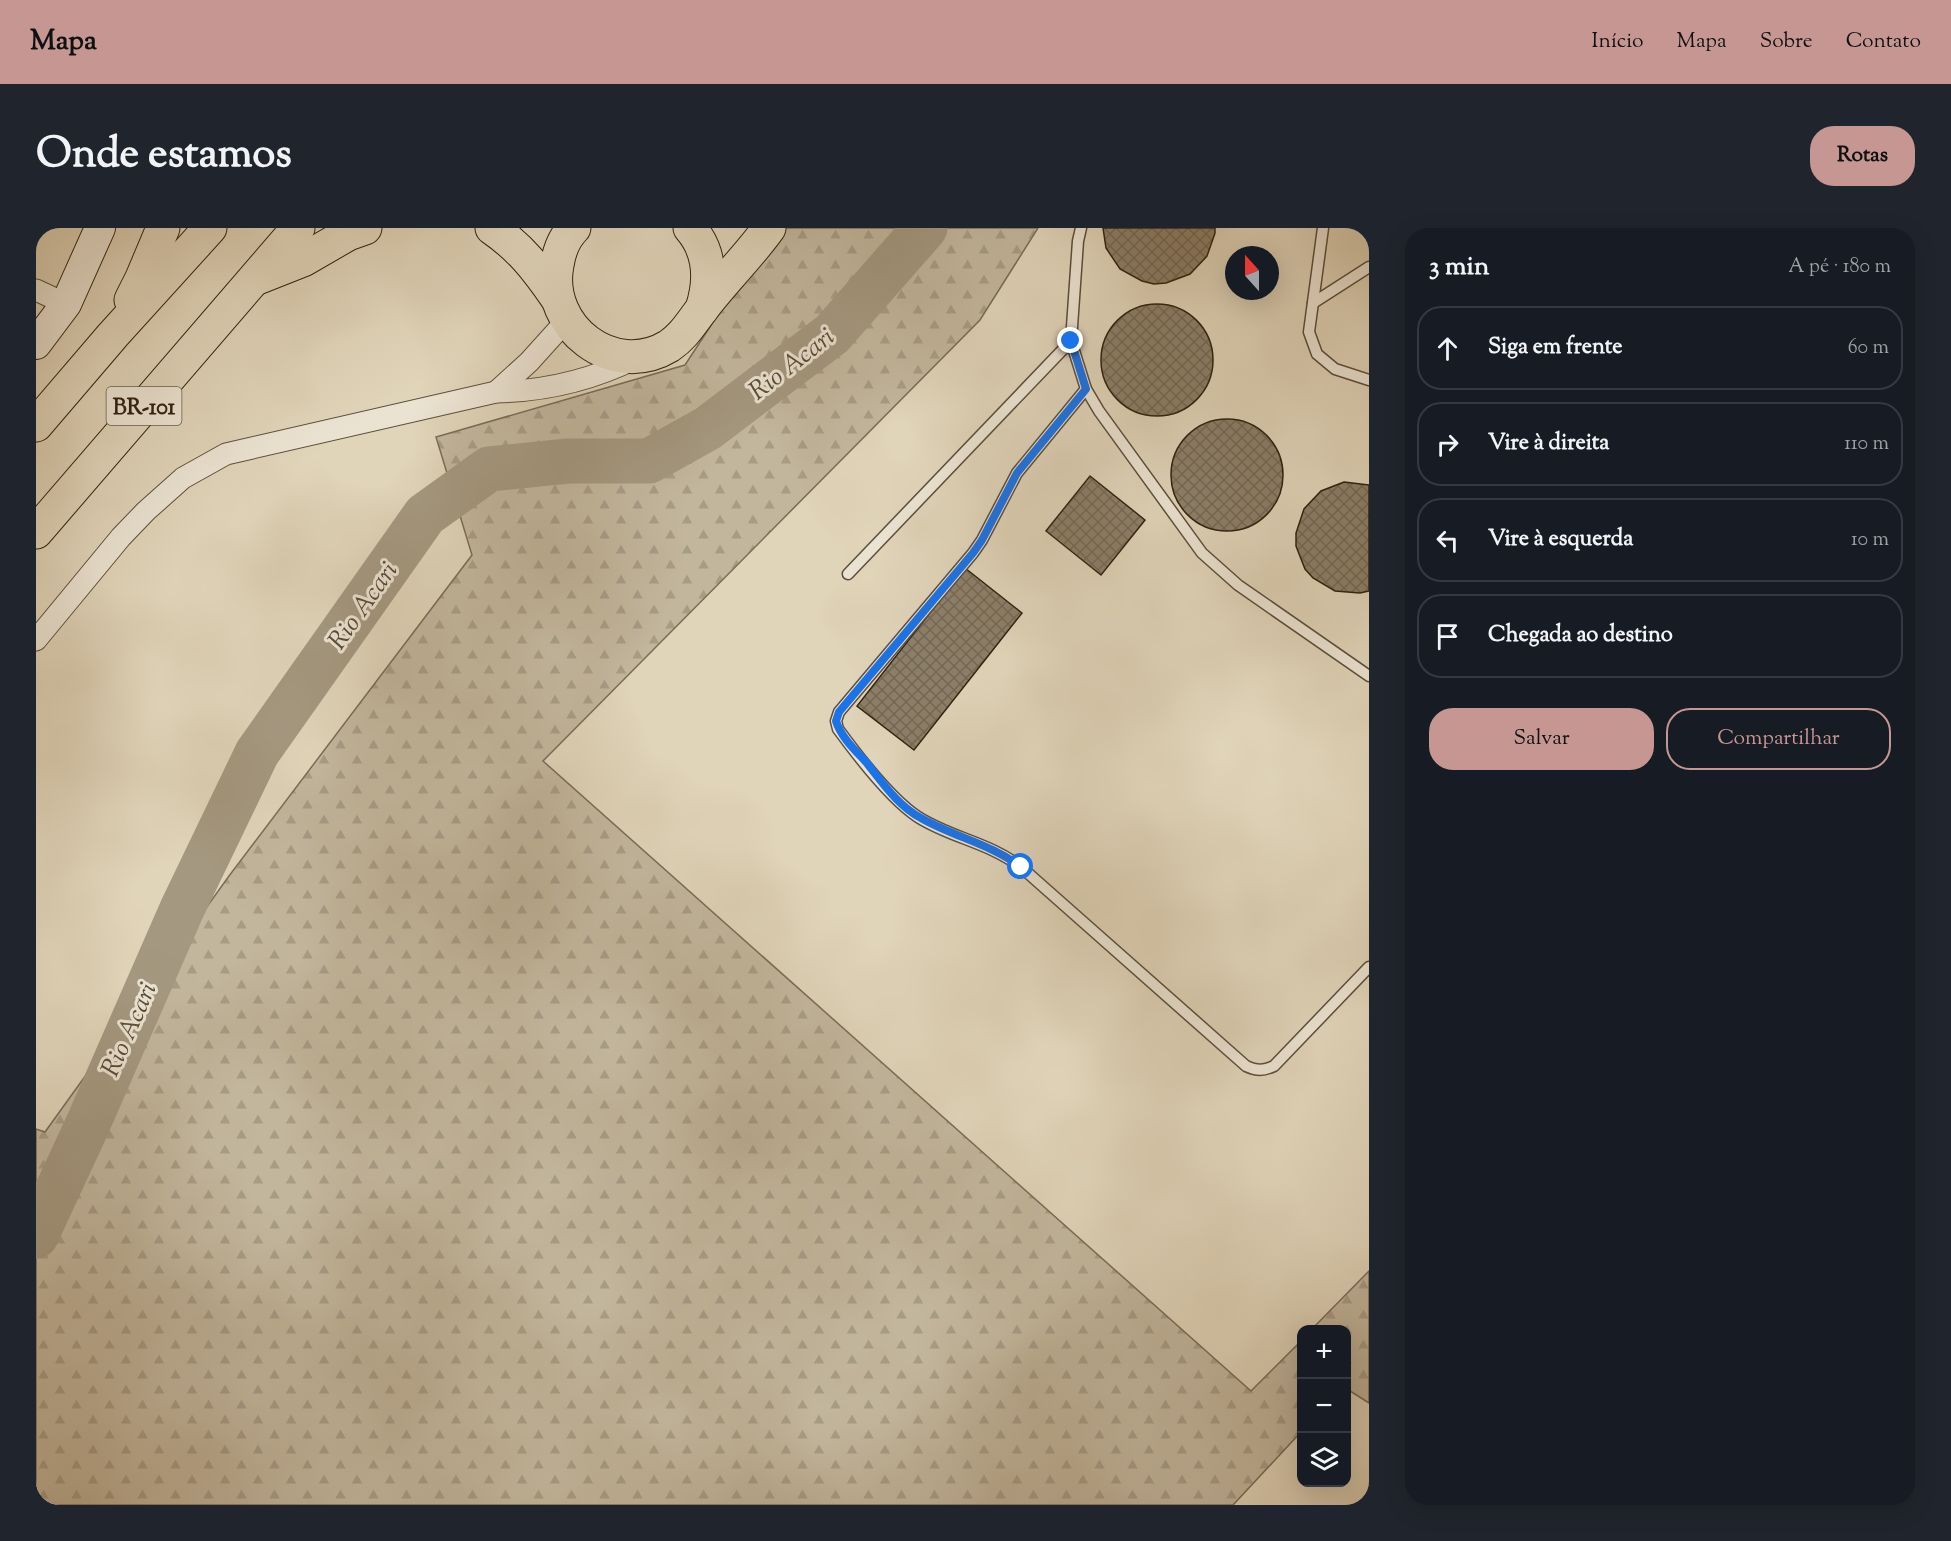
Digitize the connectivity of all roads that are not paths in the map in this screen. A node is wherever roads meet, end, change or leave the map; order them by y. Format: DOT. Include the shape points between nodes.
graph roads {
  1 [pos="100,228"];
  2 [pos="162,228"];
  3 [pos="210,228"];
  4 [pos="298,228"];
  5 [pos="365,228"];
  6 [pos="492,228"];
  7 [pos="574,228"];
  8 [pos="690,228"];
  9 [pos="769,228"];
  10 [pos="1081,228"];
  11 [pos="1323,228"];
  12 [pos="1369,267"];
  13 [pos="253,279"];
  14 [pos="36,290"];
  15 [pos="1313,303"];
  16 [pos="66,304"];
  17 [pos="561,309"];
  18 [pos="702,309"];
  19 [pos="113,335"];
  20 [pos="1071,341"];
  21 [pos="36,344"];
  22 [pos="642,355"];
  23 [pos="1369,380"];
  24 [pos="1086,389"];
  25 [pos="496,392"];
  26 [pos="36,425"];
  27 [pos="36,532"];
  28 [pos="848,574"];
  29 [pos="36,640"];
  30 [pos="1369,676"];
  31 [pos="1369,967"];
  1 -- 16 [label="street"];
  2 -- 19 [label="main road"];
  3 -- 19 [label="main road, BR-101"];
  4 -- 13 [label="main road, BR-101"];
  5 -- 13 [label="main road" via="303,260"];
  6 -- 17 [label="main road" via="531,261"];
  7 -- 17 [label="main road" via="559,252 555,275"];
  8 -- 18 [label="main road" via="704,251 708,271"];
  9 -- 18 [label="main road"];
  10 -- 20 [label="lane"];
  11 -- 15 [label="lane"];
  12 -- 15 [label="lane"];
  13 -- 27 [label="main road, BR-101"];
  14 -- 16 [label="street"];
  15 -- 23 [label="lane" via="1309,332 1317,354 1335,369"];
  16 -- 21 [label="street"];
  17 -- 22 [label="main road" via="580,337 599,349 620,355"];
  17 -- 25 [label="street" via="529,362"];
  18 -- 22 [label="main road" via="688,331 667,347"];
  19 -- 26 [label="main road, BR-101"];
  20 -- 24 [label="lane"];
  20 -- 28 [label="lane"];
  22 -- 25 [label="street" via="576,382"];
  24 -- 30 [label="lane" via="1202,553 1238,585"];
  24 -- 31 [label="lane" via="1017,473 973,553 839,712 838,729 899,802 941,829 1006,855 1246,1066 1264,1071 1274,1066"];
  25 -- 29 [label="street" via="226,454 183,478 146,511"];
}
